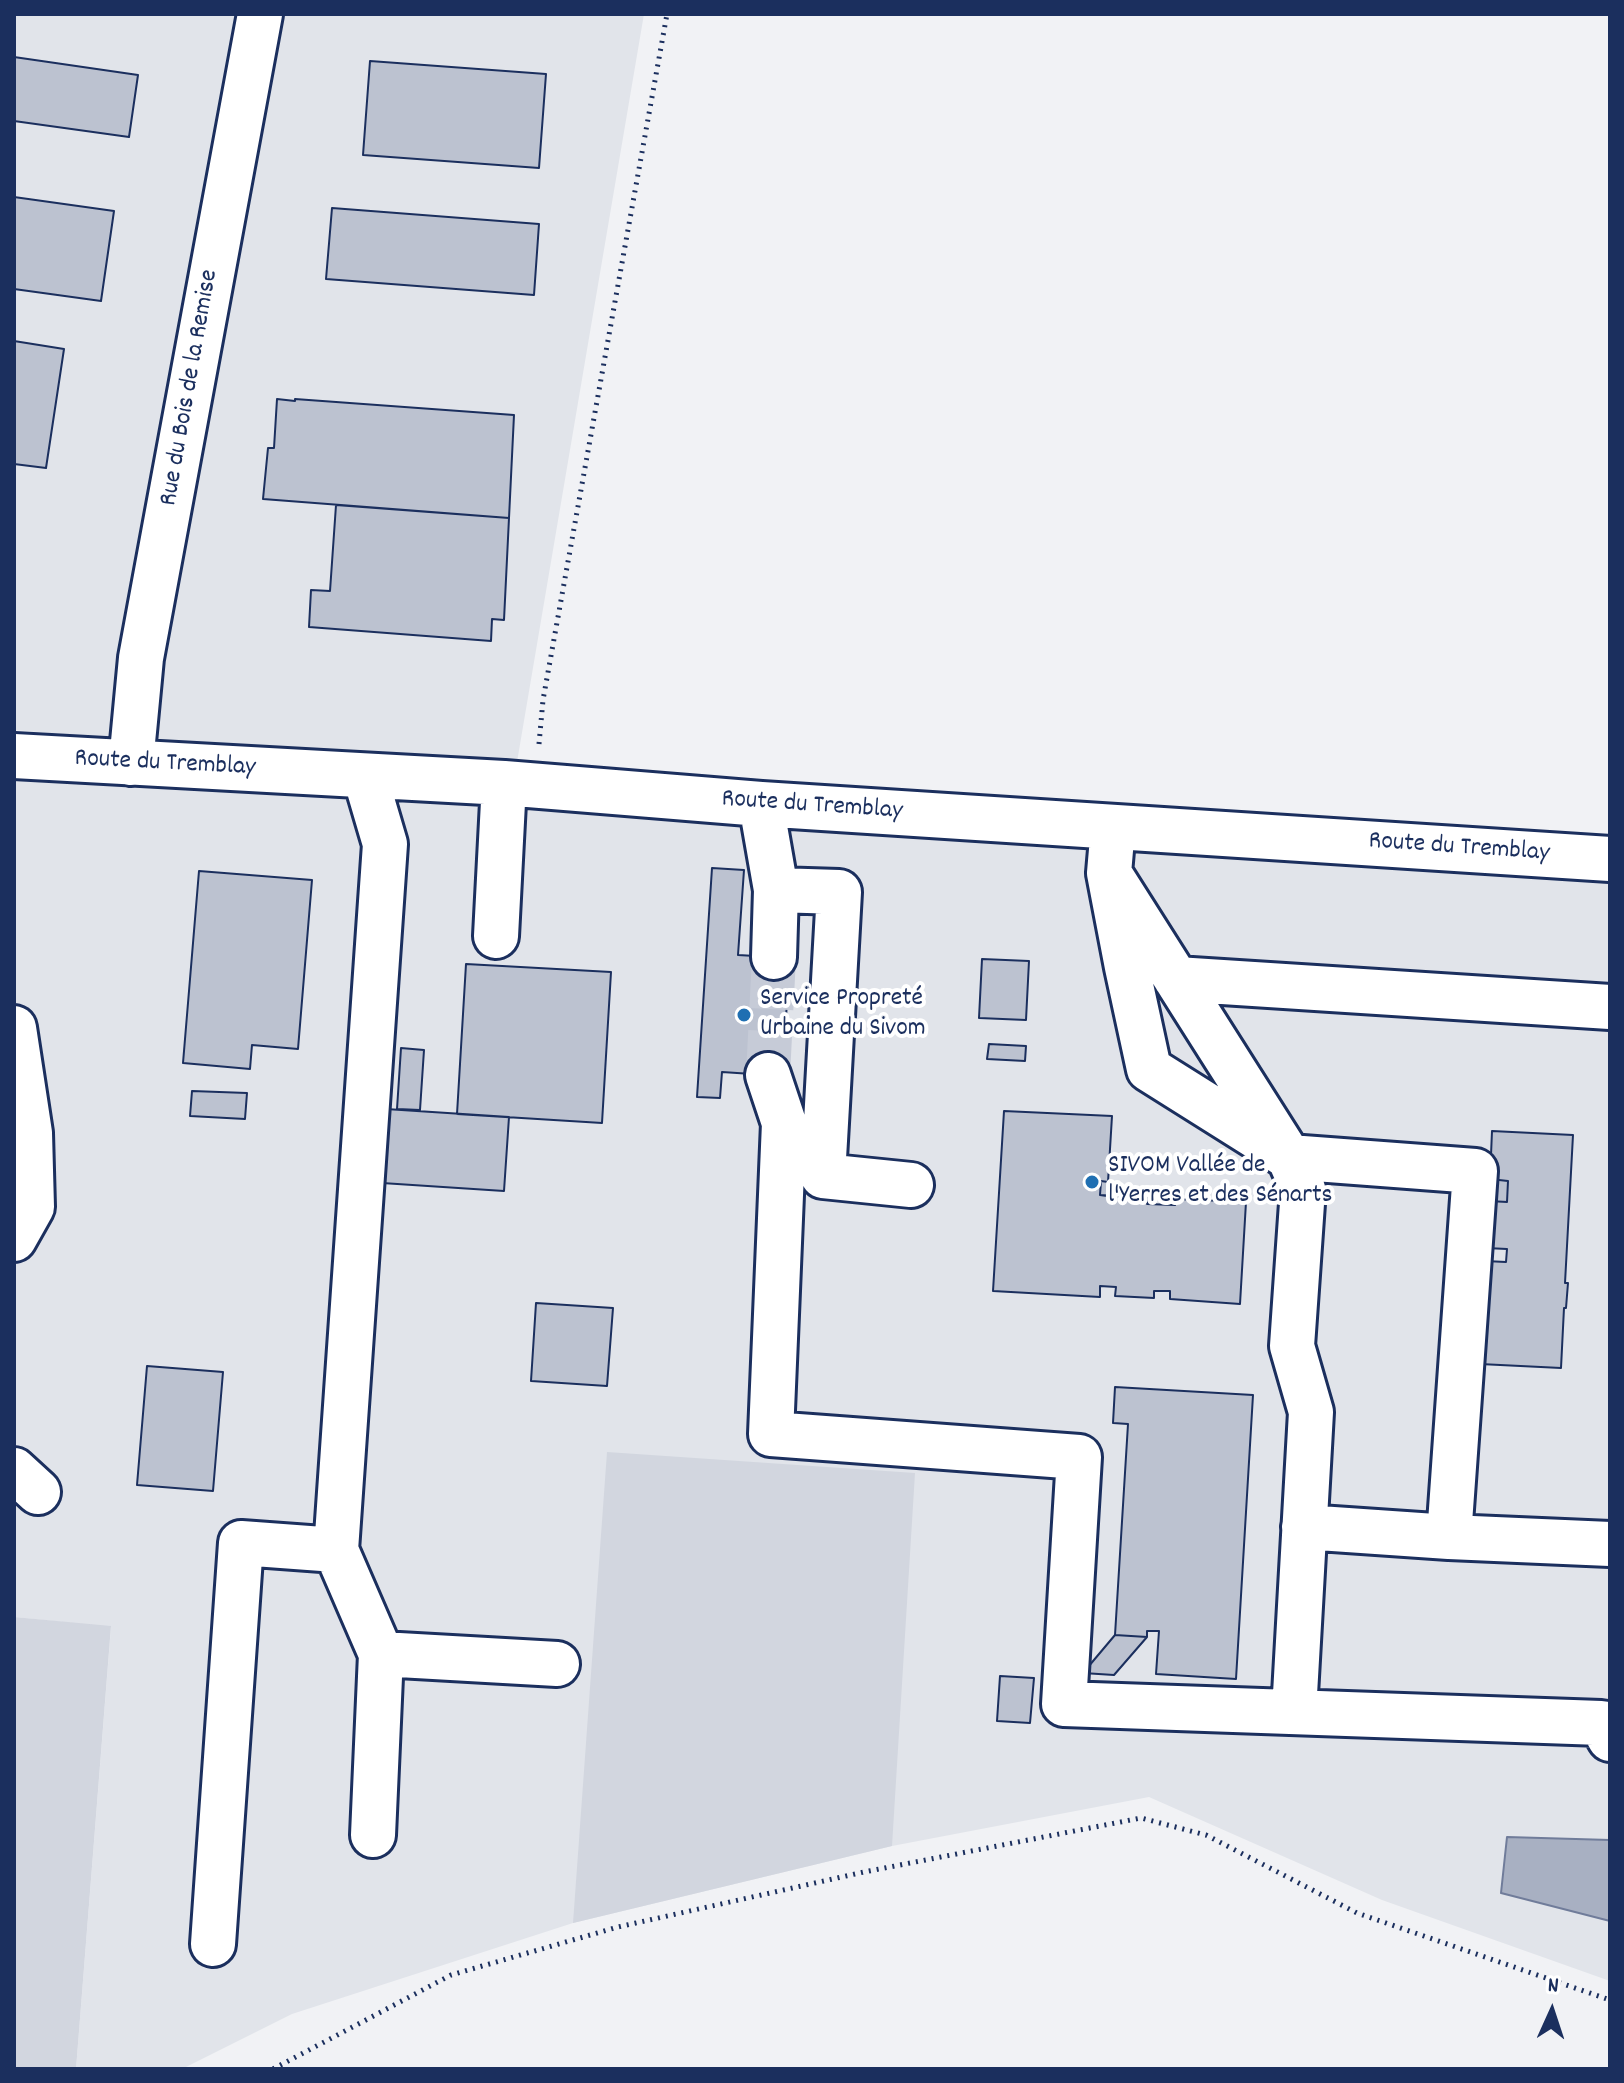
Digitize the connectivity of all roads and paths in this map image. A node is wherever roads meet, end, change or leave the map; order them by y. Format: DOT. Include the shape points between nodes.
graph roads {
  1 [pos="260,14"];
  2 [pos="667,14"];
  3 [pos="14,756"];
  4 [pos="131,763"];
  5 [pos="365,776"];
  6 [pos="520,784"];
  7 [pos="761,804"];
  8 [pos="1113,827"];
  9 [pos="1610,859"];
  10 [pos="1109,873"];
  11 [pos="776,890"];
  12 [pos="496,936"];
  13 [pos="774,957"];
  14 [pos="1176,979"];
  15 [pos="1610,1007"];
  16 [pos="14,1028"];
  17 [pos="768,1075"];
  18 [pos="1289,1157"];
  19 [pos="911,1185"];
  20 [pos="14,1239"];
  21 [pos="1304,1527"];
  22 [pos="1449,1537"];
  23 [pos="1610,1544"];
  24 [pos="336,1550"];
  25 [pos="381,1654"];
  26 [pos="557,1664"];
  27 [pos="1294,1712"];
  28 [pos="1610,1739"];
  29 [pos="373,1835"];
  30 [pos="213,1944"];
  31 [pos="1610,2000"];
  32 [pos="273,2069"];
  1 -- 4 [label="street, Rue du Bois de la Remise" via="141,658"];
  2 -- 6 [label="path" via="543,700"];
  3 -- 4 [label="street, Route du Tremblay"];
  4 -- 5 [label="street, Route du Tremblay"];
  5 -- 6 [label="street, Route du Tremblay"];
  5 -- 24 [label="street" via="385,844"];
  6 -- 7 [label="street, Route du Tremblay"];
  6 -- 12 [label="street"];
  7 -- 8 [label="street, Route du Tremblay"];
  7 -- 11 [label="street"];
  8 -- 9 [label="street, Route du Tremblay"];
  8 -- 10 [label="street"];
  10 -- 14 [label="street"];
  10 -- 18 [label="street" via="1149,1069"];
  11 -- 13 [label="street"];
  11 -- 19 [label="street" via="839,892 823,1176"];
  14 -- 15 [label="street"];
  14 -- 18 [label="street"];
  16 -- 20 [label="street" via="30,1133 32,1207"];
  17 -- 27 [label="street" via="784,1123 771,1434 1079,1457 1064,1704"];
  18 -- 21 [label="street" via="1303,1189 1292,1346 1311,1412"];
  18 -- 22 [label="street" via="1475,1171"];
  21 -- 22 [label="street"];
  21 -- 27 [label="street"];
  22 -- 23 [label="street"];
  24 -- 25 [label="street"];
  24 -- 30 [label="street" via="241,1543"];
  25 -- 26 [label="street"];
  25 -- 29 [label="street"];
  27 -- 28 [label="street" via="1601,1723"];
  31 -- 32 [label="path" via="1357,1913 1206,1835 1141,1818 618,1927 451,1975"];
}
